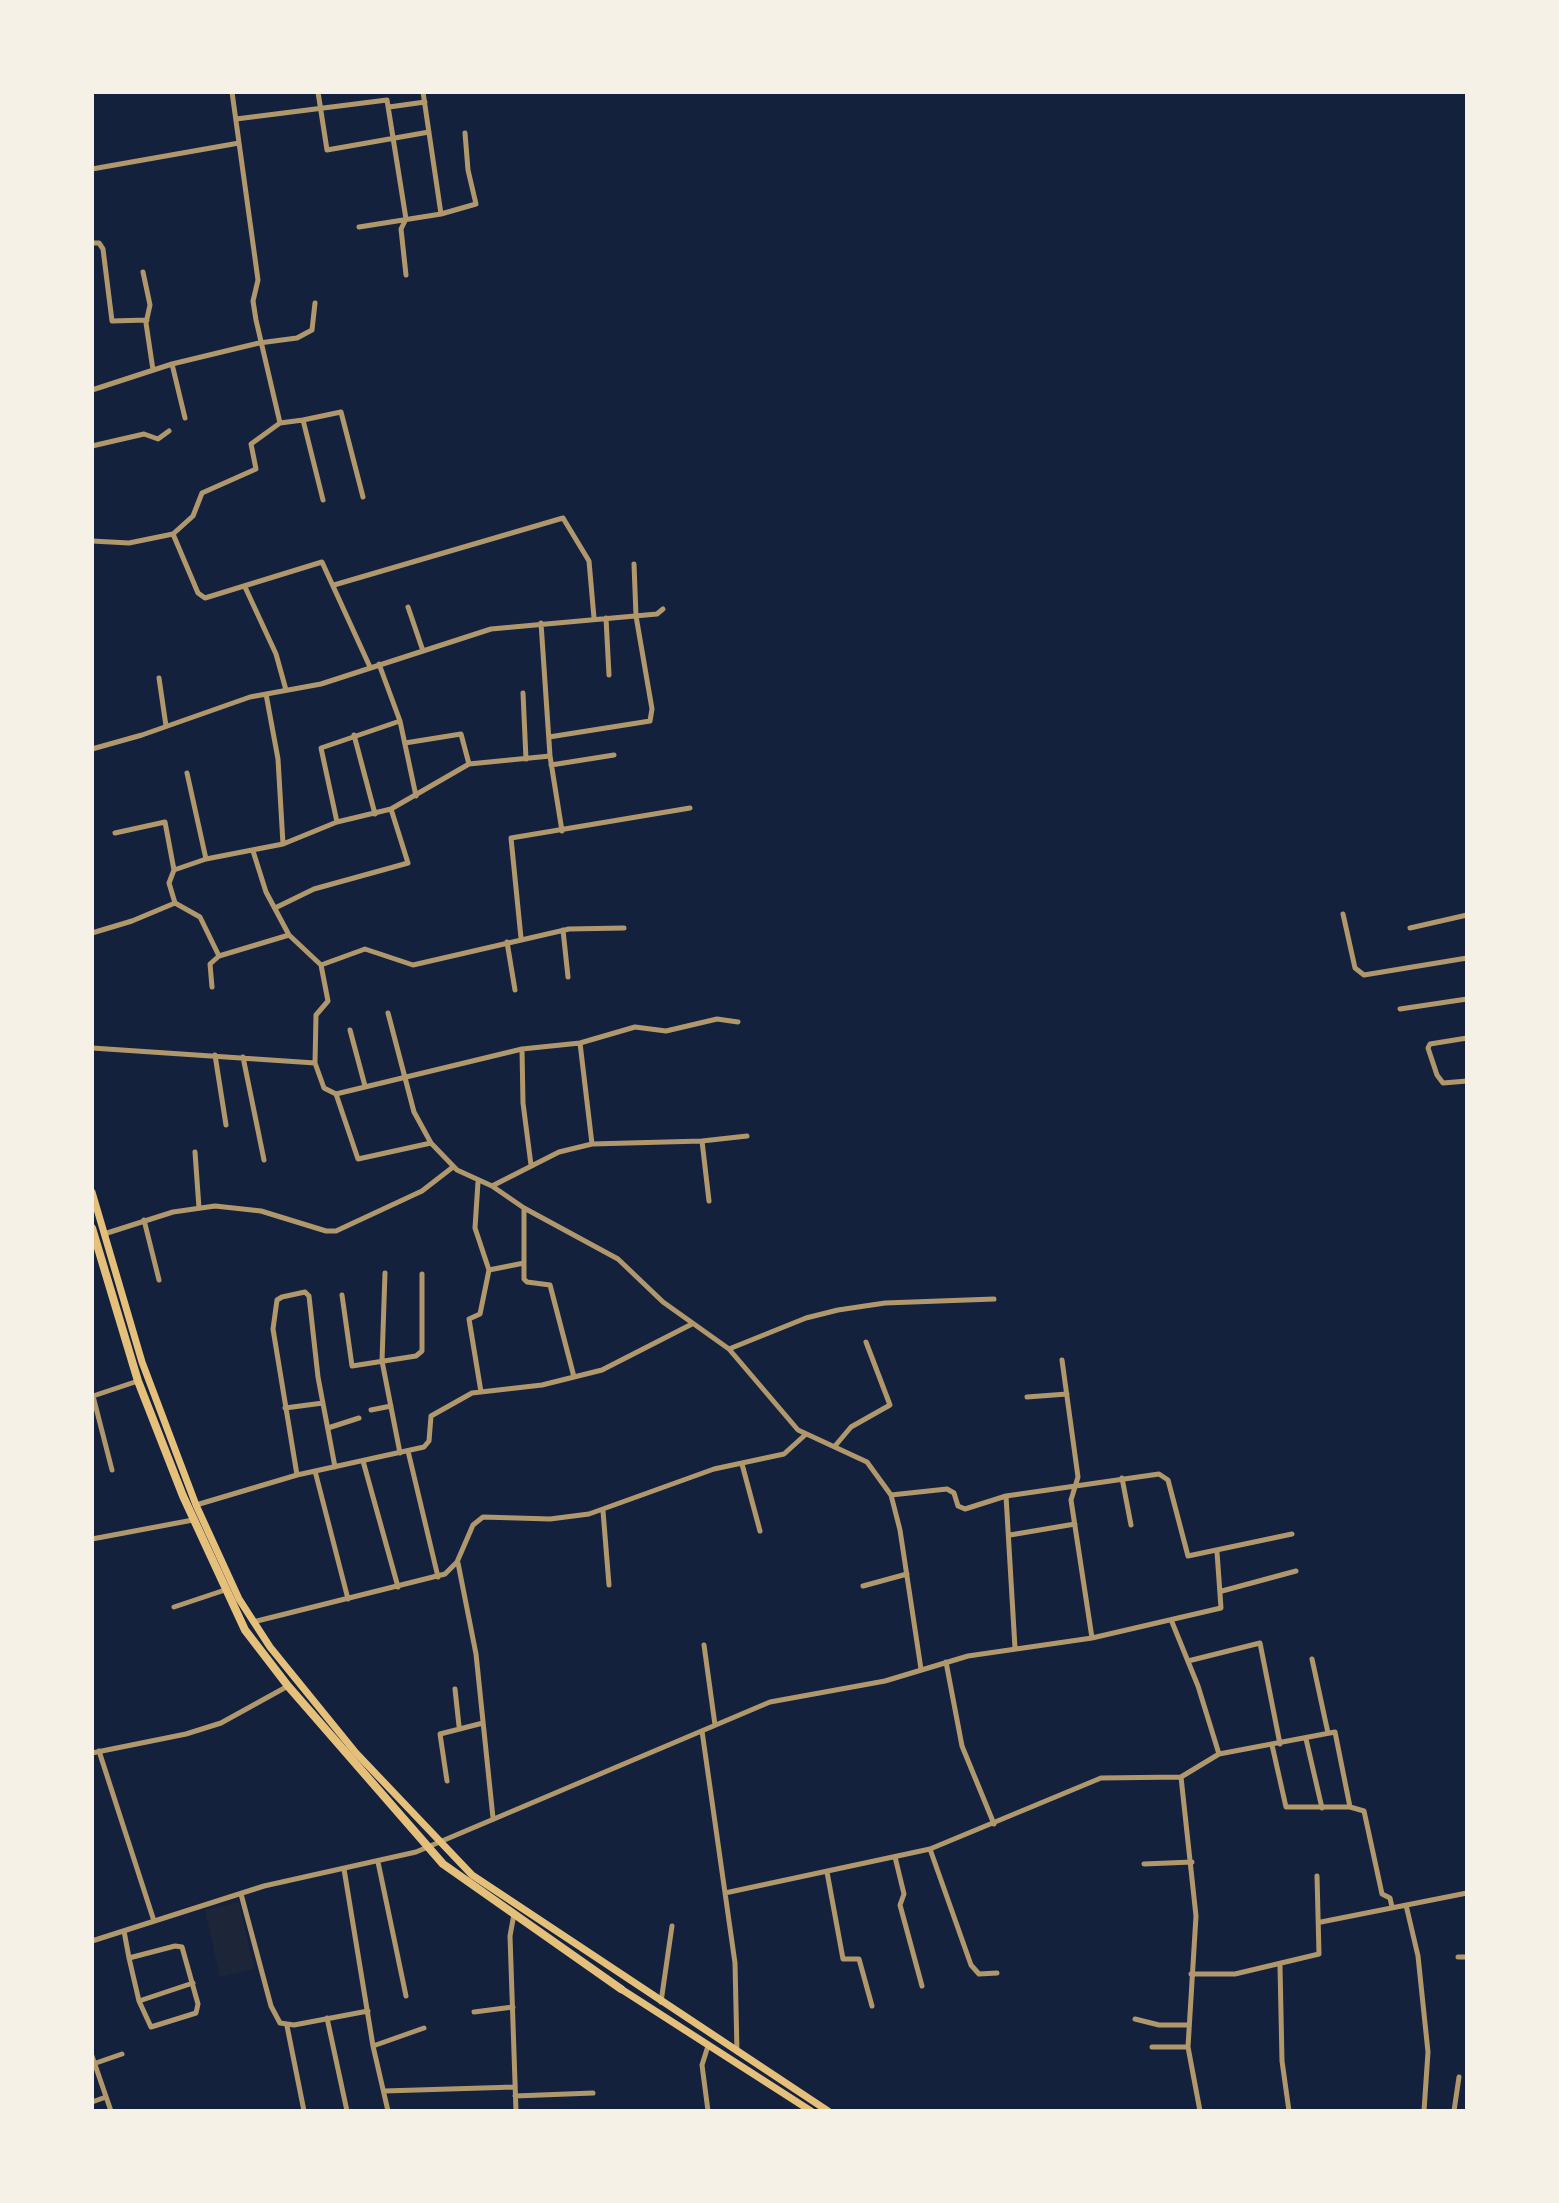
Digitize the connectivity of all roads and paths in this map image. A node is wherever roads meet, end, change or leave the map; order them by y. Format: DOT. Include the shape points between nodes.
graph roads {
  1 [pos="232,92"];
  2 [pos="318,92"];
  3 [pos="423,92"];
  4 [pos="425,102"];
  5 [pos="321,107"];
  6 [pos="389,107"];
  7 [pos="236,119"];
  8 [pos="429,132"];
  9 [pos="465,133"];
  10 [pos="394,139"];
  11 [pos="239,143"];
  12 [pos="92,169"];
  13 [pos="441,214"];
  14 [pos="406,219"];
  15 [pos="359,227"];
  16 [pos="92,243"];
  17 [pos="143,272"];
  18 [pos="406,275"];
  19 [pos="315,303"];
  20 [pos="147,320"];
  21 [pos="259,343"];
  22 [pos="172,364"];
  23 [pos="153,370"];
  24 [pos="92,390"];
  25 [pos="185,418"];
  26 [pos="303,420"];
  27 [pos="280,423"];
  28 [pos="169,431"];
  29 [pos="92,446"];
  30 [pos="363,497"];
  31 [pos="323,500"];
  32 [pos="173,534"];
  33 [pos="92,541"];
  34 [pos="634,564"];
  35 [pos="334,585"];
  36 [pos="245,587"];
  37 [pos="408,607"];
  38 [pos="663,609"];
  39 [pos="636,616"];
  40 [pos="594,618"];
  41 [pos="606,618"];
  42 [pos="541,623"];
  43 [pos="423,651"];
  44 [pos="379,664"];
  45 [pos="370,667"];
  46 [pos="609,675"];
  47 [pos="159,678"];
  48 [pos="286,690"];
  49 [pos="523,693"];
  50 [pos="266,694"];
  51 [pos="400,721"];
  52 [pos="166,726"];
  53 [pos="354,735"];
  54 [pos="549,737"];
  55 [pos="405,743"];
  56 [pos="92,749"];
  57 [pos="614,755"];
  58 [pos="550,756"];
  59 [pos="526,759"];
  60 [pos="469,764"];
  61 [pos="551,765"];
  62 [pos="187,773"];
  63 [pos="416,796"];
  64 [pos="690,808"];
  65 [pos="391,809"];
  66 [pos="375,814"];
  67 [pos="337,822"];
  68 [pos="562,831"];
  69 [pos="115,833"];
  70 [pos="283,844"];
  71 [pos="253,851"];
  72 [pos="206,859"];
  73 [pos="174,870"];
  74 [pos="175,903"];
  75 [pos="275,908"];
  76 [pos="1343,914"];
  77 [pos="1467,915"];
  78 [pos="624,928"];
  79 [pos="1410,928"];
  80 [pos="563,930"];
  81 [pos="92,933"];
  82 [pos="289,935"];
  83 [pos="521,938"];
  84 [pos="507,942"];
  85 [pos="219,956"];
  86 [pos="1467,958"];
  87 [pos="321,965"];
  88 [pos="568,977"];
  89 [pos="212,987"];
  90 [pos="515,990"];
  91 [pos="1467,999"];
  92 [pos="1400,1009"];
  93 [pos="388,1013"];
  94 [pos="738,1022"];
  95 [pos="350,1030"];
  96 [pos="1467,1038"];
  97 [pos="580,1043"];
  98 [pos="92,1048"];
  99 [pos="522,1049"];
  100 [pos="215,1055"];
  101 [pos="243,1057"];
  102 [pos="315,1063"];
  103 [pos="406,1075"];
  104 [pos="1467,1081"];
  105 [pos="365,1086"];
  106 [pos="336,1094"];
  107 [pos="226,1125"];
  108 [pos="747,1136"];
  109 [pos="702,1141"];
  110 [pos="431,1143"];
  111 [pos="592,1144"];
  112 [pos="195,1152"];
  113 [pos="264,1160"];
  114 [pos="531,1165"];
  115 [pos="453,1167"];
  116 [pos="478,1182"];
  117 [pos="492,1186"];
  118 [pos="92,1192"];
  119 [pos="709,1201"];
  120 [pos="199,1208"];
  121 [pos="524,1208"];
  122 [pos="144,1220"];
  123 [pos="92,1229"];
  124 [pos="103,1234"];
  125 [pos="524,1263"];
  126 [pos="489,1270"];
  127 [pos="385,1273"];
  128 [pos="422,1274"];
  129 [pos="159,1280"];
  130 [pos="342,1295"];
  131 [pos="994,1299"];
  132 [pos="692,1324"];
  133 [pos="866,1342"];
  134 [pos="729,1349"];
  135 [pos="1062,1360"];
  136 [pos="382,1361"];
  137 [pos="574,1377"];
  138 [pos="138,1381"];
  139 [pos="481,1392"];
  140 [pos="1067,1394"];
  141 [pos="92,1396"];
  142 [pos="1027,1397"];
  143 [pos="323,1403"];
  144 [pos="391,1406"];
  145 [pos="285,1408"];
  146 [pos="371,1410"];
  147 [pos="359,1418"];
  148 [pos="328,1428"];
  149 [pos="805,1435"];
  150 [pos="835,1446"];
  151 [pos="408,1451"];
  152 [pos="400,1453"];
  153 [pos="363,1460"];
  154 [pos="742,1464"];
  155 [pos="335,1467"];
  156 [pos="112,1470"];
  157 [pos="315,1471"];
  158 [pos="297,1475"];
  159 [pos="1122,1478"];
  160 [pos="1076,1485"];
  161 [pos="891,1495"];
  162 [pos="1006,1496"];
  163 [pos="196,1505"];
  164 [pos="603,1511"];
  165 [pos="193,1520"];
  166 [pos="1075,1524"];
  167 [pos="1131,1525"];
  168 [pos="760,1531"];
  169 [pos="1292,1534"];
  170 [pos="1010,1535"];
  171 [pos="92,1539"];
  172 [pos="1217,1552"];
  173 [pos="457,1562"];
  174 [pos="1296,1571"];
  175 [pos="907,1574"];
  176 [pos="438,1577"];
  177 [pos="609,1585"];
  178 [pos="863,1586"];
  179 [pos="398,1587"];
  180 [pos="225,1590"];
  181 [pos="1222,1591"];
  182 [pos="348,1599"];
  183 [pos="174,1607"];
  184 [pos="252,1622"];
  185 [pos="1172,1622"];
  186 [pos="1092,1638"];
  187 [pos="704,1645"];
  188 [pos="1015,1648"];
  189 [pos="1312,1659"];
  190 [pos="1188,1661"];
  191 [pos="946,1662"];
  192 [pos="921,1669"];
  193 [pos="288,1686"];
  194 [pos="455,1689"];
  195 [pos="483,1723"];
  196 [pos="715,1725"];
  197 [pos="459,1726"];
  198 [pos="702,1731"];
  199 [pos="1328,1733"];
  200 [pos="1306,1739"];
  201 [pos="1276,1744"];
  202 [pos="99,1751"];
  203 [pos="92,1753"];
  204 [pos="1219,1754"];
  205 [pos="1181,1777"];
  206 [pos="447,1781"];
  207 [pos="1350,1807"];
  208 [pos="1322,1808"];
  209 [pos="493,1818"];
  210 [pos="994,1824"];
  211 [pos="439,1842"];
  212 [pos="429,1847"];
  213 [pos="930,1849"];
  214 [pos="895,1857"];
  215 [pos="378,1862"];
  216 [pos="1192,1862"];
  217 [pos="1144,1864"];
  218 [pos="344,1869"];
  219 [pos="827,1872"];
  220 [pos="1317,1876"];
  221 [pos="725,1893"];
  222 [pos="1467,1893"];
  223 [pos="241,1894"];
  224 [pos="1406,1905"];
  225 [pos="1392,1907"];
  226 [pos="514,1914"];
  227 [pos="154,1921"];
  228 [pos="1321,1922"];
  229 [pos="672,1926"];
  230 [pos="124,1931"];
  231 [pos="92,1941"];
  232 [pos="1458,1957"];
  233 [pos="1467,1957"];
  234 [pos="129,1958"];
  235 [pos="1280,1966"];
  236 [pos="997,1973"];
  237 [pos="1191,1974"];
  238 [pos="193,1983"];
  239 [pos="922,1986"];
  240 [pos="621,1989"];
  241 [pos="406,1996"];
  242 [pos="139,2001"];
  243 [pos="660,2003"];
  244 [pos="872,2006"];
  245 [pos="513,2007"];
  246 [pos="368,2011"];
  247 [pos="474,2012"];
  248 [pos="327,2018"];
  249 [pos="1135,2019"];
  250 [pos="1188,2025"];
  251 [pos="287,2026"];
  252 [pos="424,2028"];
  253 [pos="373,2046"];
  254 [pos="708,2046"];
  255 [pos="1152,2047"];
  256 [pos="1188,2047"];
  257 [pos="737,2053"];
  258 [pos="122,2054"];
  259 [pos="92,2056"];
  260 [pos="94,2064"];
  261 [pos="1459,2077"];
  262 [pos="515,2087"];
  263 [pos="384,2091"];
  264 [pos="593,2093"];
  265 [pos="515,2096"];
  266 [pos="106,2097"];
  267 [pos="92,2102"];
  268 [pos="799,2107"];
  269 [pos="111,2111"];
  270 [pos="304,2111"];
  271 [pos="347,2111"];
  272 [pos="388,2111"];
  273 [pos="516,2111"];
  274 [pos="708,2111"];
  275 [pos="811,2111"];
  276 [pos="828,2111"];
  277 [pos="1200,2111"];
  278 [pos="1289,2111"];
  279 [pos="1424,2111"];
  280 [pos="1454,2111"];
  1 -- 7 [label="street"];
  2 -- 5 [label="street"];
  3 -- 4 [label="street"];
  4 -- 6 [label="street"];
  4 -- 8 [label="street"];
  5 -- 6 [label="street" via="385,99"];
  5 -- 7 [label="street"];
  5 -- 10 [label="street" via="327,150"];
  6 -- 10 [label="street"];
  7 -- 11 [label="street"];
  8 -- 10 [label="street"];
  8 -- 13 [label="street"];
  9 -- 13 [label="street" via="476,201"];
  10 -- 14 [label="street"];
  11 -- 12 [label="street"];
  11 -- 21 [label="street" via="258,280 253,301"];
  13 -- 14 [label="street"];
  14 -- 15 [label="street"];
  14 -- 18 [label="street" via="401,231"];
  16 -- 20 [label="street" via="102,246 112,321"];
  17 -- 20 [label="street" via="150,305"];
  19 -- 21 [label="street" via="312,330 297,338"];
  20 -- 23 [label="street"];
  21 -- 22 [label="street"];
  21 -- 27 [label="street"];
  22 -- 23 [label="street"];
  22 -- 25 [label="street"];
  23 -- 24 [label="street"];
  26 -- 27 [label="street"];
  26 -- 30 [label="street" via="341,412"];
  26 -- 31 [label="street"];
  27 -- 32 [label="street" via="251,444 256,469 202,493 193,516"];
  28 -- 29 [label="street" via="158,439 144,434"];
  32 -- 33 [label="street" via="129,543"];
  32 -- 36 [label="street" via="201,596"];
  34 -- 39 [label="street"];
  35 -- 36 [label="street" via="326,565 319,562"];
  35 -- 40 [label="street" via="563,518 589,561"];
  35 -- 45 [label="street"];
  36 -- 48 [label="street" via="276,654"];
  37 -- 43 [label="street"];
  38 -- 39 [label="street"];
  39 -- 41 [label="street"];
  39 -- 54 [label="street" via="650,721"];
  40 -- 41 [label="street"];
  40 -- 42 [label="street"];
  41 -- 46 [label="street"];
  42 -- 43 [label="street" via="491,629"];
  42 -- 54 [label="street"];
  43 -- 44 [label="street"];
  44 -- 45 [label="street"];
  44 -- 51 [label="street"];
  45 -- 48 [label="street"];
  47 -- 52 [label="street"];
  48 -- 50 [label="street"];
  49 -- 59 [label="street"];
  50 -- 52 [label="street"];
  50 -- 70 [label="street" via="278,759"];
  51 -- 53 [label="street"];
  51 -- 55 [label="street"];
  52 -- 56 [label="street"];
  53 -- 66 [label="street"];
  53 -- 67 [label="street" via="321,748"];
  54 -- 58 [label="street"];
  55 -- 60 [label="street" via="461,734"];
  55 -- 63 [label="street"];
  57 -- 61 [label="street"];
  58 -- 59 [label="street"];
  58 -- 61 [label="street"];
  59 -- 60 [label="street"];
  60 -- 63 [label="street"];
  61 -- 68 [label="street"];
  62 -- 72 [label="street"];
  63 -- 65 [label="street"];
  64 -- 68 [label="street"];
  65 -- 66 [label="street"];
  65 -- 75 [label="street" via="408,863 314,889"];
  66 -- 67 [label="street"];
  67 -- 70 [label="street"];
  68 -- 83 [label="street" via="511,838"];
  69 -- 73 [label="street" via="165,822"];
  70 -- 71 [label="street"];
  71 -- 72 [label="street"];
  71 -- 75 [label="street"];
  72 -- 73 [label="street"];
  73 -- 74 [label="street" via="169,883"];
  74 -- 81 [label="street"];
  74 -- 85 [label="street" via="200,917"];
  75 -- 82 [label="street"];
  76 -- 86 [label="street" via="1355,968 1364,975"];
  77 -- 79 [label="street"];
  78 -- 80 [label="street"];
  80 -- 83 [label="street"];
  80 -- 88 [label="street"];
  82 -- 85 [label="street"];
  82 -- 87 [label="street"];
  83 -- 84 [label="street"];
  84 -- 87 [label="street" via="413,965 365,949"];
  84 -- 90 [label="street"];
  85 -- 89 [label="street" via="210,964"];
  87 -- 102 [label="street" via="328,1001 316,1015"];
  91 -- 92 [label="street"];
  93 -- 103 [label="street"];
  94 -- 97 [label="street" via="717,1019 666,1031 635,1027"];
  95 -- 105 [label="street"];
  96 -- 104 [label="street" via="1428,1048 1443,1083"];
  97 -- 99 [label="street"];
  97 -- 111 [label="street"];
  98 -- 100 [label="street"];
  99 -- 103 [label="street"];
  99 -- 114 [label="street"];
  100 -- 101 [label="street"];
  100 -- 107 [label="street"];
  101 -- 102 [label="street"];
  101 -- 113 [label="street"];
  102 -- 106 [label="street" via="324,1088"];
  103 -- 105 [label="street"];
  103 -- 110 [label="street" via="414,1112"];
  105 -- 106 [label="street"];
  106 -- 110 [label="street" via="358,1159"];
  108 -- 109 [label="street"];
  109 -- 111 [label="street"];
  109 -- 119 [label="street"];
  110 -- 115 [label="street"];
  111 -- 114 [label="street"];
  112 -- 120 [label="street"];
  114 -- 117 [label="street"];
  115 -- 116 [label="street"];
  115 -- 120 [label="street" via="422,1191 326,1231 261,1211"];
  116 -- 117 [label="street"];
  116 -- 126 [label="street" via="475,1228"];
  117 -- 121 [label="street"];
  118 -- 124 [label="main road"];
  120 -- 122 [label="street"];
  121 -- 125 [label="street"];
  121 -- 132 [label="street" via="618,1259"];
  122 -- 124 [label="street"];
  122 -- 129 [label="street"];
  123 -- 138 [label="main road"];
  124 -- 163 [label="main road" via="142,1362"];
  125 -- 126 [label="street"];
  125 -- 137 [label="street" via="525,1281 551,1286"];
  126 -- 139 [label="street" via="480,1314 469,1319"];
  127 -- 136 [label="street"];
  128 -- 136 [label="street" via="422,1351"];
  130 -- 136 [label="street" via="351,1364"];
  131 -- 134 [label="street" via="838,1310"];
  132 -- 134 [label="street"];
  132 -- 137 [label="street" via="602,1370"];
  133 -- 150 [label="street" via="890,1405 851,1427"];
  134 -- 149 [label="street"];
  135 -- 140 [label="street"];
  136 -- 144 [label="street"];
  137 -- 139 [label="street"];
  138 -- 141 [label="street"];
  138 -- 165 [label="main road"];
  139 -- 151 [label="street" via="431,1416 428,1443"];
  140 -- 142 [label="street"];
  140 -- 160 [label="street"];
  141 -- 156 [label="street"];
  143 -- 145 [label="street"];
  143 -- 145 [label="street" via="305,1292 276,1302 273,1329"];
  143 -- 148 [label="street"];
  144 -- 146 [label="street"];
  144 -- 152 [label="street"];
  145 -- 158 [label="street"];
  147 -- 148 [label="street"];
  148 -- 155 [label="street"];
  149 -- 150 [label="street"];
  149 -- 154 [label="street" via="784,1454"];
  150 -- 161 [label="street" via="867,1462"];
  151 -- 152 [label="street"];
  151 -- 176 [label="street"];
  152 -- 153 [label="street"];
  153 -- 155 [label="street"];
  153 -- 179 [label="street"];
  154 -- 164 [label="street" via="714,1469"];
  154 -- 168 [label="street"];
  155 -- 157 [label="street"];
  157 -- 158 [label="street"];
  157 -- 182 [label="street"];
  158 -- 163 [label="street"];
  159 -- 160 [label="street"];
  159 -- 167 [label="street"];
  159 -- 172 [label="street" via="1165,1476 1188,1556"];
  160 -- 162 [label="street"];
  160 -- 166 [label="street" via="1071,1492"];
  161 -- 162 [label="street" via="947,1489 965,1509"];
  161 -- 175 [label="street"];
  162 -- 170 [label="street"];
  163 -- 184 [label="main road"];
  164 -- 173 [label="street" via="562,1519 483,1517 473,1525"];
  164 -- 177 [label="street"];
  165 -- 171 [label="street"];
  165 -- 180 [label="main road"];
  166 -- 170 [label="street"];
  166 -- 186 [label="street"];
  169 -- 172 [label="street"];
  170 -- 188 [label="street"];
  172 -- 181 [label="street"];
  173 -- 176 [label="street"];
  173 -- 195 [label="street" via="476,1654"];
  174 -- 181 [label="street"];
  175 -- 178 [label="street"];
  175 -- 192 [label="street"];
  176 -- 179 [label="street"];
  179 -- 182 [label="street"];
  180 -- 183 [label="street"];
  180 -- 193 [label="main road" via="245,1630"];
  181 -- 185 [label="street" via="1221,1608"];
  182 -- 184 [label="street"];
  184 -- 211 [label="main road" via="356,1753"];
  185 -- 186 [label="street"];
  185 -- 190 [label="street"];
  186 -- 188 [label="street"];
  187 -- 196 [label="street"];
  188 -- 191 [label="street"];
  189 -- 199 [label="street"];
  190 -- 201 [label="street" via="1260,1643"];
  190 -- 204 [label="street"];
  191 -- 192 [label="street"];
  191 -- 210 [label="street" via="962,1746"];
  192 -- 196 [label="street" via="885,1681 770,1702"];
  193 -- 202 [label="street" via="221,1723"];
  193 -- 212 [label="main road"];
  194 -- 197 [label="street"];
  195 -- 197 [label="street"];
  195 -- 209 [label="street"];
  196 -- 198 [label="street"];
  197 -- 206 [label="street" via="440,1734"];
  198 -- 209 [label="street"];
  198 -- 221 [label="street"];
  199 -- 200 [label="street"];
  199 -- 207 [label="street" via="1338,1734"];
  200 -- 201 [label="street"];
  200 -- 208 [label="street"];
  201 -- 204 [label="street"];
  201 -- 208 [label="street" via="1283,1804 1290,1809"];
  202 -- 203 [label="street"];
  202 -- 227 [label="street"];
  204 -- 205 [label="street"];
  205 -- 210 [label="street" via="1101,1778"];
  205 -- 216 [label="street"];
  207 -- 208 [label="street"];
  207 -- 225 [label="street" via="1367,1816 1382,1894"];
  209 -- 211 [label="street"];
  210 -- 213 [label="street"];
  211 -- 212 [label="street"];
  211 -- 243 [label="main road" via="472,1875"];
  212 -- 215 [label="street"];
  212 -- 226 [label="main road" via="443,1864"];
  213 -- 214 [label="street"];
  213 -- 236 [label="street" via="971,1965 979,1974"];
  214 -- 219 [label="street"];
  214 -- 239 [label="street" via="904,1894 900,1905"];
  215 -- 218 [label="street"];
  215 -- 241 [label="street"];
  216 -- 217 [label="street"];
  216 -- 237 [label="street" via="1196,1916"];
  218 -- 223 [label="street"];
  218 -- 246 [label="street"];
  219 -- 221 [label="street"];
  219 -- 244 [label="street" via="843,1959 859,1959"];
  220 -- 228 [label="street"];
  221 -- 257 [label="street" via="735,1963"];
  222 -- 224 [label="street"];
  223 -- 227 [label="street"];
  223 -- 251 [label="street" via="273,2012"];
  224 -- 225 [label="street"];
  224 -- 279 [label="street" via="1418,1956 1428,2052"];
  225 -- 228 [label="street"];
  226 -- 240 [label="main road"];
  226 -- 245 [label="street"];
  227 -- 230 [label="street"];
  228 -- 235 [label="street" via="1319,1954"];
  229 -- 243 [label="street"];
  230 -- 231 [label="street"];
  230 -- 234 [label="street"];
  232 -- 233 [label="street"];
  234 -- 238 [label="street" via="180,1946"];
  234 -- 242 [label="street"];
  235 -- 237 [label="street"];
  235 -- 278 [label="street"];
  237 -- 250 [label="street"];
  238 -- 242 [label="street"];
  238 -- 242 [label="street" via="196,2013 157,2028 149,2025"];
  240 -- 254 [label="main road"];
  243 -- 257 [label="main road"];
  245 -- 247 [label="street"];
  245 -- 262 [label="street"];
  246 -- 248 [label="street"];
  246 -- 253 [label="street"];
  248 -- 251 [label="street"];
  248 -- 271 [label="street"];
  249 -- 250 [label="street"];
  250 -- 256 [label="street"];
  251 -- 270 [label="street"];
  252 -- 253 [label="street"];
  253 -- 263 [label="street"];
  254 -- 268 [label="main road"];
  254 -- 274 [label="street" via="702,2065"];
  255 -- 256 [label="street"];
  256 -- 277 [label="street"];
  257 -- 276 [label="main road"];
  258 -- 260 [label="street"];
  259 -- 260 [label="street"];
  260 -- 266 [label="street"];
  261 -- 280 [label="street"];
  262 -- 263 [label="street"];
  262 -- 265 [label="street"];
  263 -- 272 [label="street"];
  264 -- 265 [label="street"];
  265 -- 273 [label="street"];
  266 -- 267 [label="street"];
  266 -- 269 [label="street"];
  268 -- 275 [label="main road"];
}
